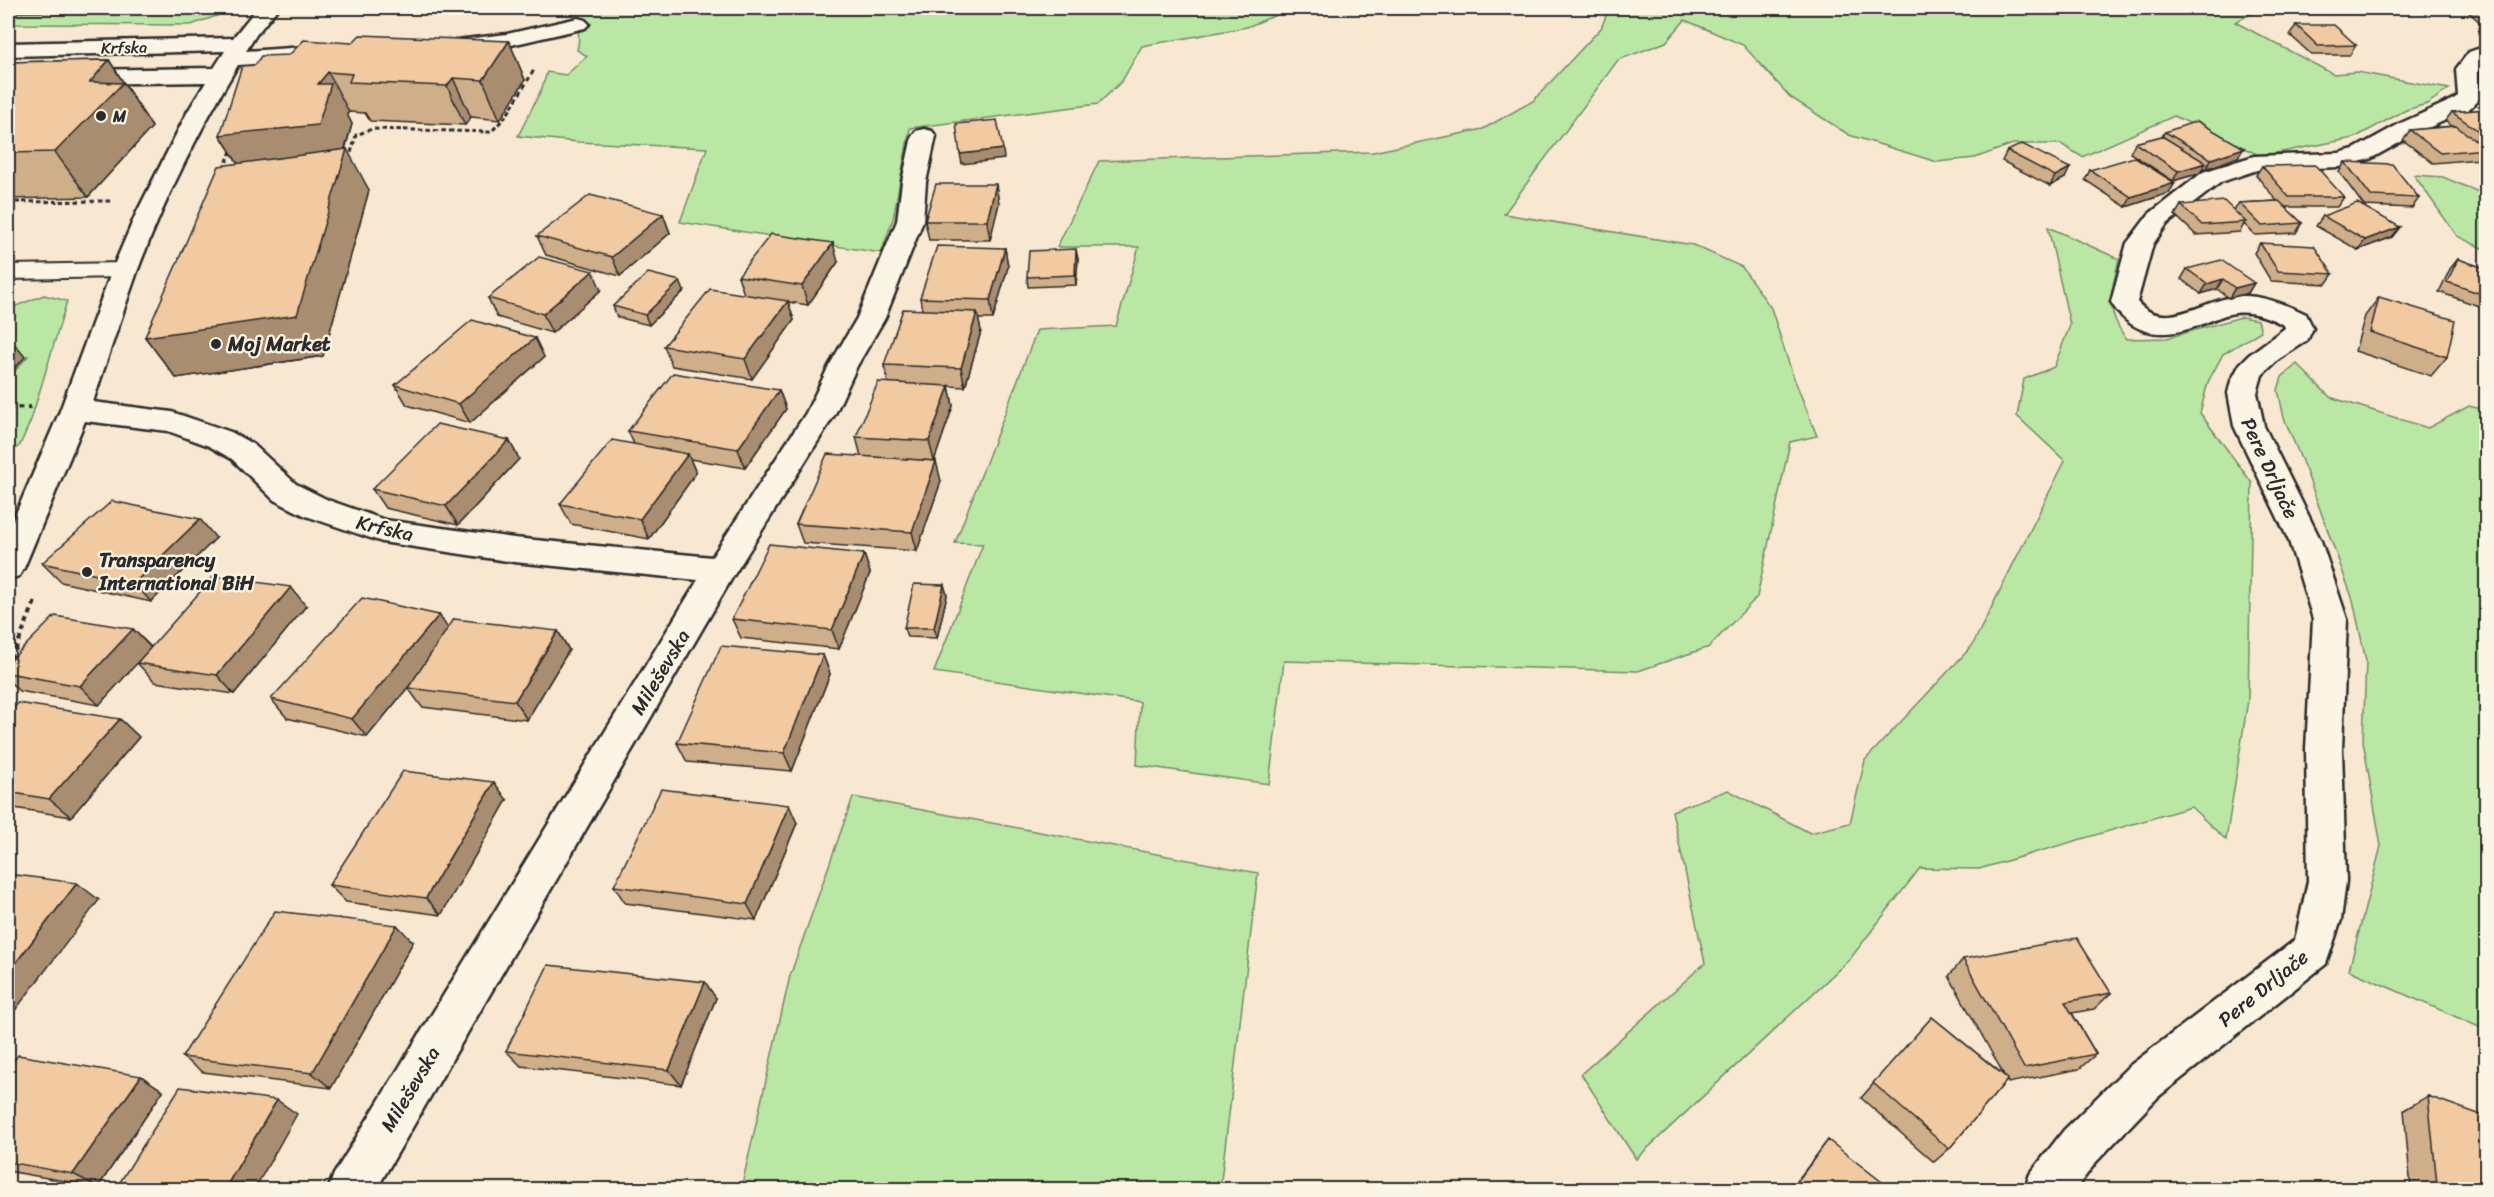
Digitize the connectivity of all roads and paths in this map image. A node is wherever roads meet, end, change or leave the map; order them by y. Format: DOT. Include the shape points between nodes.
graph roads {
  1 [pos="268,8"];
  2 [pos="578,24"];
  3 [pos="433,48"];
  4 [pos="8,49"];
  5 [pos="351,52"];
  6 [pos="2487,53"];
  7 [pos="231,59"];
  8 [pos="537,64"];
  9 [pos="8,78"];
  10 [pos="417,123"];
  11 [pos="416,131"];
  12 [pos="924,136"];
  13 [pos="352,149"];
  14 [pos="344,151"];
  15 [pos="347,168"];
  16 [pos="111,201"];
  17 [pos="8,202"];
  18 [pos="125,270"];
  19 [pos="8,272"];
  20 [pos="35,407"];
  21 [pos="8,408"];
  22 [pos="75,411"];
  23 [pos="17,525"];
  24 [pos="8,568"];
  25 [pos="721,570"];
  26 [pos="350,1190"];
  27 [pos="2046,1190"];
  1 -- 7 [label="street"];
  2 -- 3 [label="street" via="507,40"];
  4 -- 7 [label="street, Krfska"];
  5 -- 7 [label="street, Krfska"];
  6 -- 27 [label="street, Pere Drljače" via="2477,57 2467,69 2469,98 2460,105 2362,154 2340,160 2254,164 2212,177 2158,219 2140,243 2124,302 2135,317 2170,325 2214,309 2243,304 2283,314 2296,320 2299,328 2296,335 2260,358 2248,373 2241,392 2249,426 2305,541 2330,619 2324,749 2327,881 2312,951 2143,1082 2080,1146"];
  7 -- 9 [label="street, Krfska"];
  7 -- 18 [label="street" via="199,111"];
  8 -- 11 [label="path" via="507,115 491,132"];
  10 -- 11 [label="path"];
  11 -- 13 [label="path" via="361,131"];
  12 -- 25 [label="street, Mileševska" via="910,221 871,318 820,414"];
  13 -- 14 [label="path"];
  13 -- 15 [label="path"];
  16 -- 17 [label="path"];
  18 -- 19 [label="lane"];
  18 -- 22 [label="street"];
  20 -- 21 [label="path"];
  22 -- 23 [label="street"];
  22 -- 25 [label="street, Krfska" via="172,422 220,439 243,452 285,492 382,531 514,550"];
  23 -- 24 [label="street"];
  25 -- 26 [label="street, Mileševska"];
}
